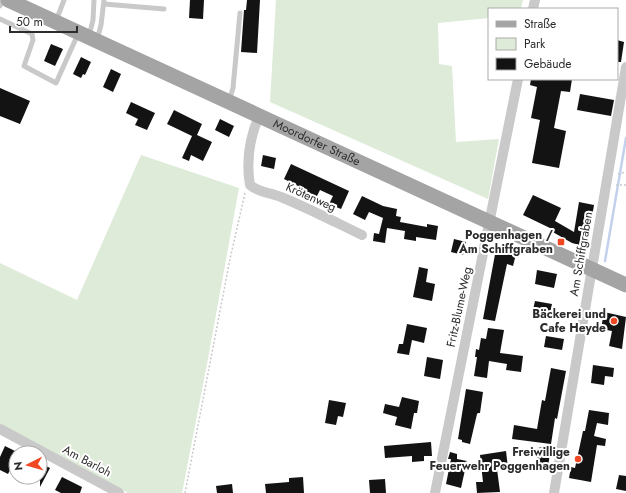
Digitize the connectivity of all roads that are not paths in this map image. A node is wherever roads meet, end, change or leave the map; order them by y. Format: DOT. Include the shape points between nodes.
graph roads {
  1 [pos="3,0"];
  2 [pos="8,0"];
  3 [pos="64,0"];
  4 [pos="94,0"];
  5 [pos="104,2"];
  6 [pos="0,6"];
  7 [pos="164,9"];
  8 [pos="240,13"];
  9 [pos="0,19"];
  10 [pos="56,22"];
  11 [pos="88,37"];
  12 [pos="626,67"];
  13 [pos="518,80"];
  14 [pos="229,102"];
  15 [pos="259,116"];
  16 [pos="490,222"];
  17 [pos="362,235"];
  18 [pos="591,269"];
  19 [pos="626,285"];
  20 [pos="0,429"];
  21 [pos="120,493"];
  22 [pos="435,493"];
  23 [pos="554,493"];
  1 -- 6 [label="lane"];
  2 -- 10 [label="main road, Moordorfer Straße"];
  3 -- 10 [label="lane"];
  4 -- 11 [label="lane" via="94,20"];
  5 -- 7 [label="lane"];
  5 -- 11 [label="lane" via="101,25"];
  8 -- 14 [label="lane" via="233,88"];
  9 -- 11 [label="lane" via="32,34 33,40 24,66 56,83"];
  10 -- 11 [label="main road, Moordorfer Straße"];
  11 -- 14 [label="main road, Moordorfer Straße"];
  12 -- 18 [label="street, Am Schiffgraben"];
  13 -- 16 [label="street, Fritz-Blume-Weg"];
  14 -- 15 [label="main road, Moordorfer Straße"];
  15 -- 16 [label="main road, Moordorfer Straße"];
  15 -- 17 [label="street, Krötenweg" via="250,149 250,185 259,191 280,196"];
  16 -- 18 [label="main road, Moordorfer Straße"];
  16 -- 22 [label="street, Fritz-Blume-Weg"];
  18 -- 19 [label="main road, Moordorfer Straße"];
  18 -- 23 [label="street, Am Schiffgraben"];
  20 -- 21 [label="street, Am Barloh"];
}
